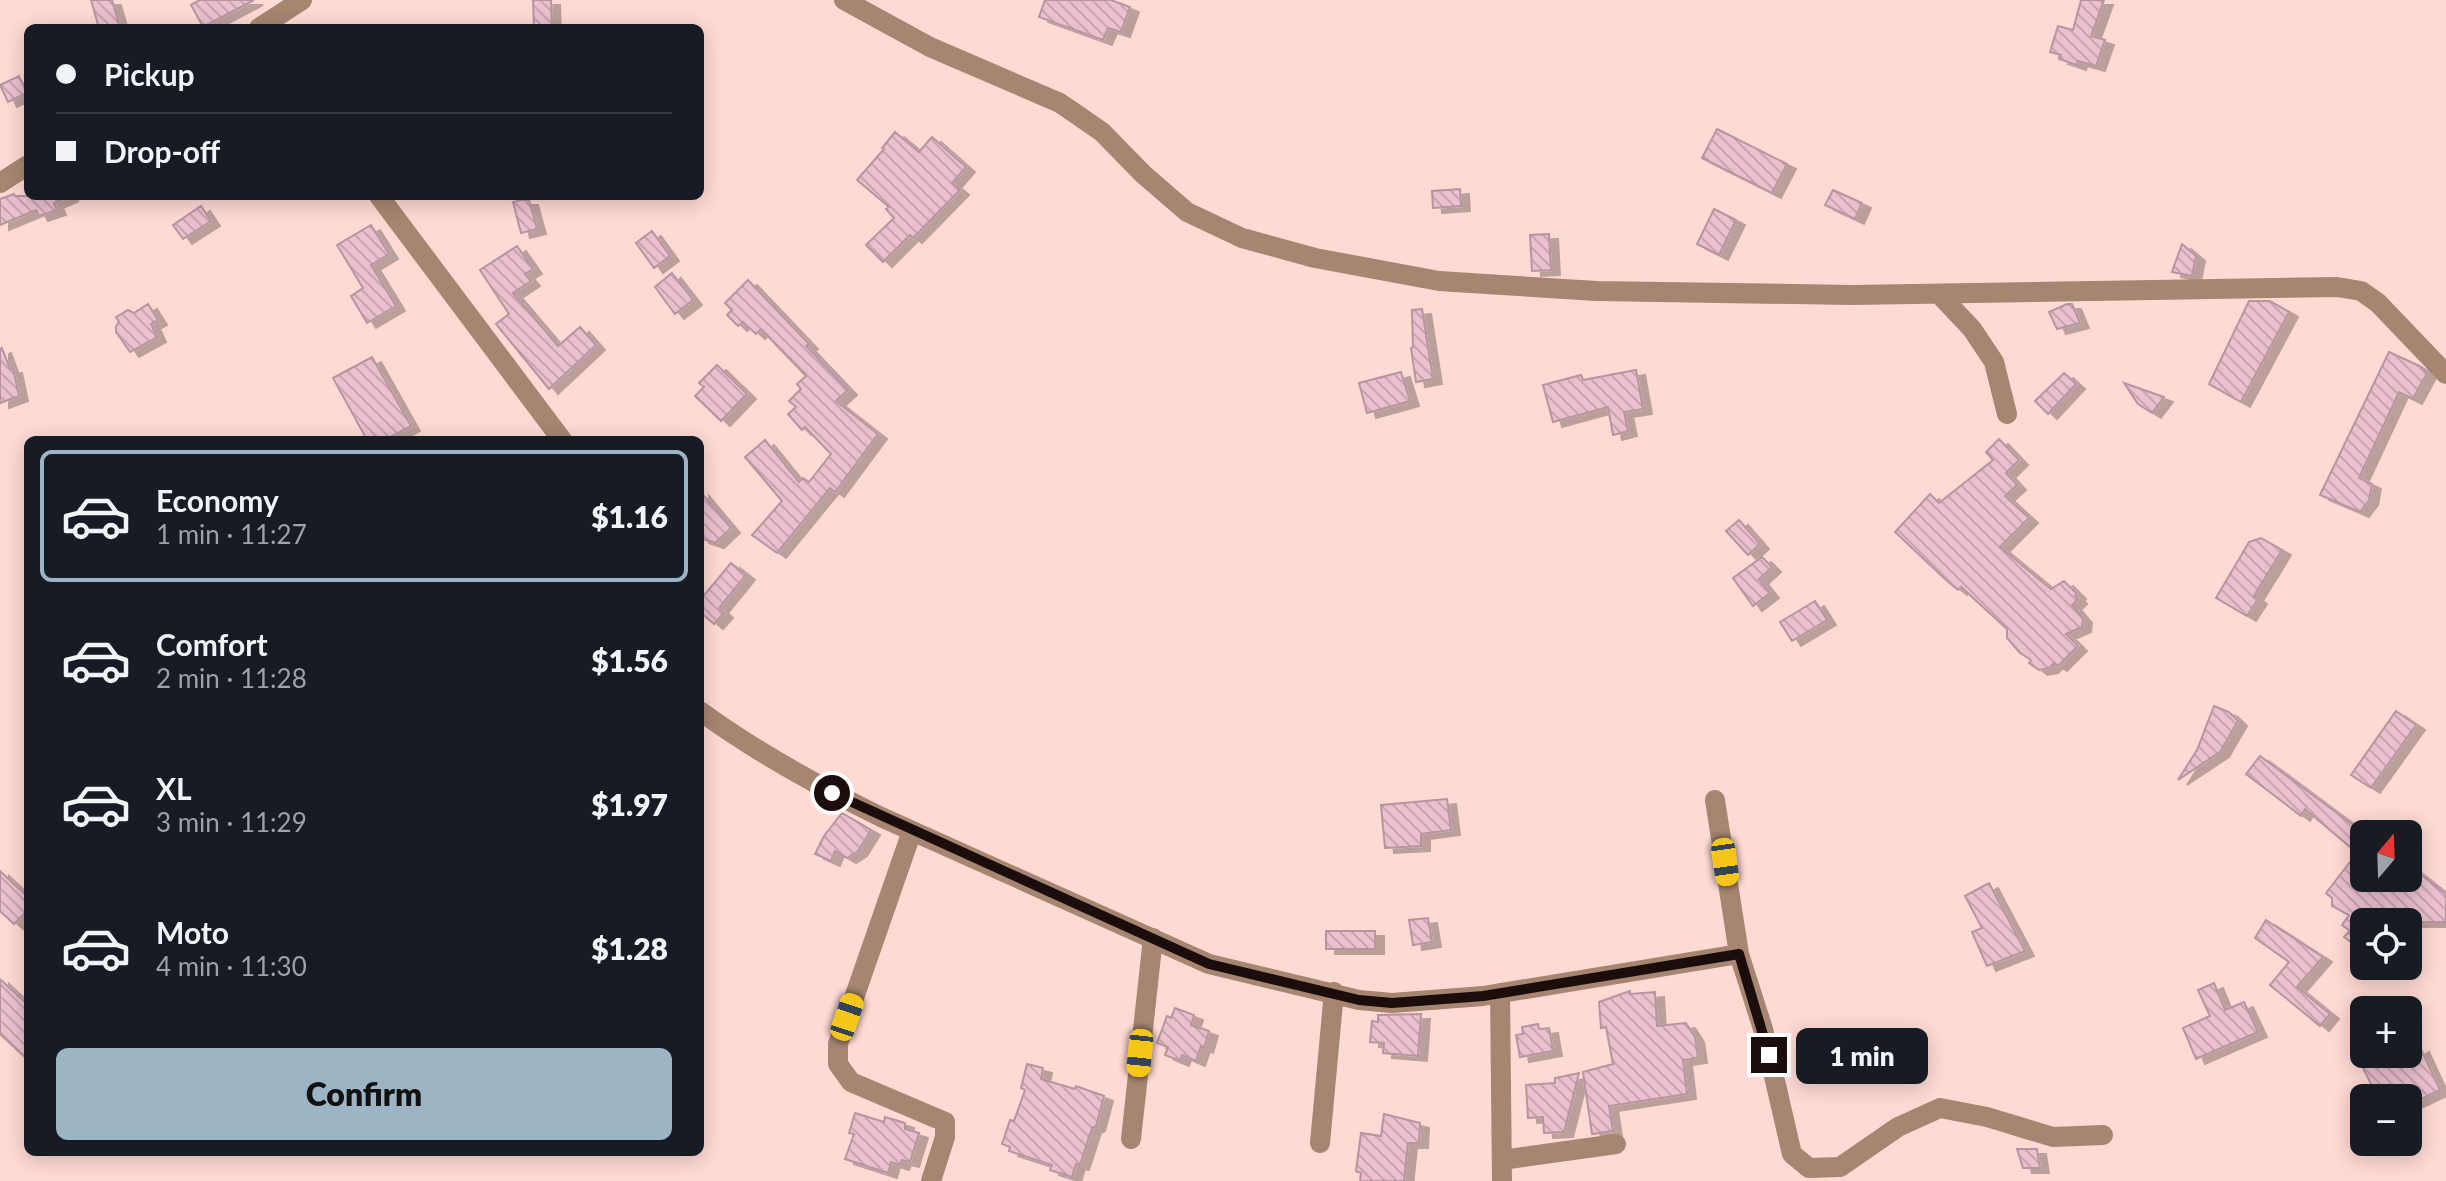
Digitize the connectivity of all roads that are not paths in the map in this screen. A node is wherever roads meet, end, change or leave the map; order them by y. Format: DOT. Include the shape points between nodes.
graph roads {
  1 [pos="302,0"];
  2 [pos="844,0"];
  3 [pos="265,24"];
  4 [pos="24,168"];
  5 [pos="0,183"];
  6 [pos="382,200"];
  7 [pos="1939,294"];
  8 [pos="2446,374"];
  9 [pos="2007,414"];
  10 [pos="559,436"];
  11 [pos="704,714"];
  12 [pos="1715,800"];
  13 [pos="912,831"];
  14 [pos="1153,938"];
  15 [pos="1739,954"];
  16 [pos="1334,992"];
  17 [pos="1500,993"];
  18 [pos="2103,1135"];
  19 [pos="1131,1139"];
  20 [pos="1320,1143"];
  21 [pos="1616,1144"];
  22 [pos="1502,1160"];
  23 [pos="931,1181"];
  24 [pos="1502,1181"];
  1 -- 3 [label="street"];
  2 -- 7 [label="street" via="930,47 1060,103 1102,132 1187,212 1242,238 1315,258 1439,281 1596,291"];
  4 -- 5 [label="street"];
  6 -- 10 [label="street"];
  7 -- 8 [label="street" via="2337,287 2361,291 2378,303"];
  7 -- 9 [label="street" via="1994,362"];
  11 -- 13 [label="street" via="832,793"];
  12 -- 15 [label="street"];
  13 -- 14 [label="street"];
  13 -- 23 [label="street" via="838,1044 838,1064 851,1082 945,1122"];
  14 -- 16 [label="street" via="1209,964"];
  14 -- 19 [label="street"];
  15 -- 17 [label="street"];
  15 -- 18 [label="street" via="1792,1154 1809,1168 1840,1167 1898,1127 1940,1108 2053,1137"];
  16 -- 17 [label="street" via="1392,1003"];
  16 -- 20 [label="street"];
  17 -- 22 [label="street"];
  21 -- 22 [label="street"];
  22 -- 24 [label="street"];
}
